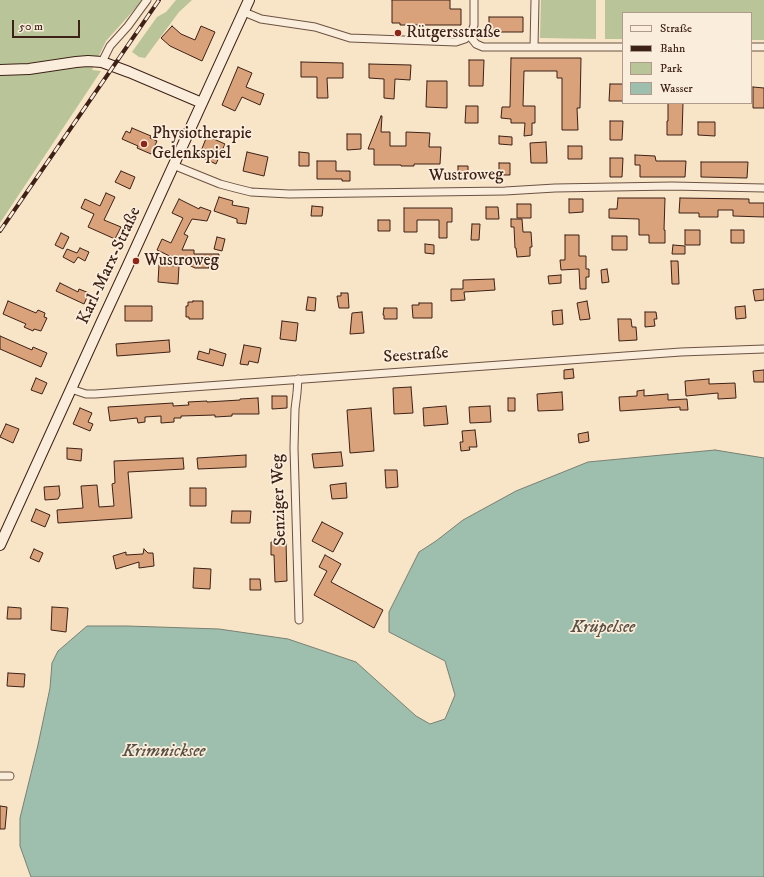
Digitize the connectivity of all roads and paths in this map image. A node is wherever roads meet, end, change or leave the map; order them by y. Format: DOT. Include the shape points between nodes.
graph roads {
  1 [pos="147,0"];
  2 [pos="249,0"];
  3 [pos="474,0"];
  4 [pos="535,0"];
  5 [pos="244,12"];
  6 [pos="469,36"];
  7 [pos="534,47"];
  8 [pos="622,47"];
  9 [pos="752,47"];
  10 [pos="764,47"];
  11 [pos="102,62"];
  12 [pos="0,70"];
  13 [pos="202,103"];
  14 [pos="173,166"];
  15 [pos="764,188"];
  16 [pos="764,349"];
  17 [pos="298,379"];
  18 [pos="71,389"];
  19 [pos="0,545"];
  20 [pos="299,620"];
  21 [pos="0,776"];
  22 [pos="10,776"];
  1 -- 11 [label="street" via="110,46"];
  2 -- 5 [label="street, Karl-Marx-Straße"];
  3 -- 6 [label="street" via="474,25"];
  4 -- 7 [label="street"];
  5 -- 6 [label="street" via="261,19 315,27 350,38 456,42"];
  5 -- 13 [label="street, Karl-Marx-Straße"];
  6 -- 7 [label="street" via="483,47"];
  7 -- 8 [label="street"];
  9 -- 10 [label="street"];
  11 -- 12 [label="street" via="88,61"];
  11 -- 13 [label="street"];
  13 -- 14 [label="street, Karl-Marx-Straße"];
  14 -- 15 [label="street, Wustroweg" via="220,184 251,192 289,194 679,186"];
  14 -- 18 [label="street, Karl-Marx-Straße"];
  16 -- 17 [label="street, Seestraße" via="681,352"];
  17 -- 18 [label="street, Seestraße" via="95,394"];
  17 -- 20 [label="street, Senziger Weg" via="294,448"];
  18 -- 19 [label="street, Karl-Marx-Straße"];
  21 -- 22 [label="street"];
}
